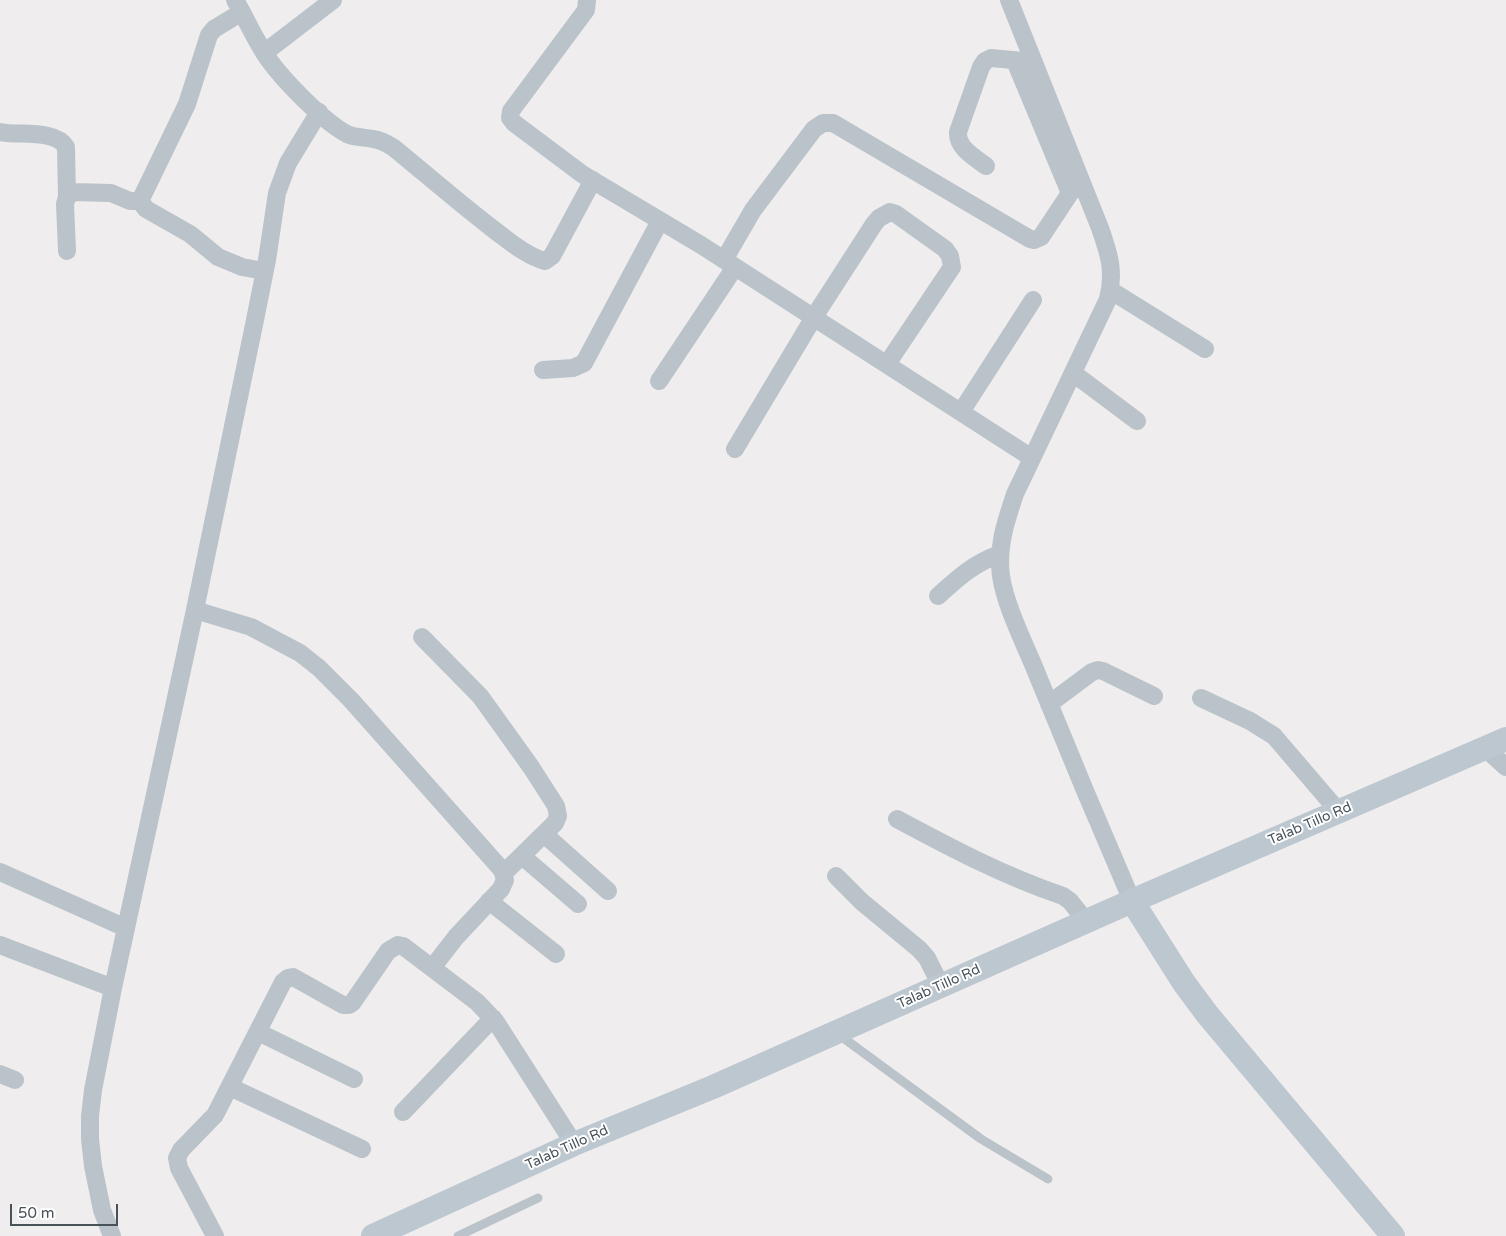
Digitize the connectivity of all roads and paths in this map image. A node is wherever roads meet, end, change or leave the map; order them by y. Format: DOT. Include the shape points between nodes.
graph roads {
  1 [pos="333,0"];
  2 [pos="587,0"];
  3 [pos="1009,0"];
  4 [pos="238,6"];
  5 [pos="264,53"];
  6 [pos="1023,61"];
  7 [pos="319,112"];
  8 [pos="0,132"];
  9 [pos="986,166"];
  10 [pos="593,180"];
  11 [pos="1075,186"];
  12 [pos="67,197"];
  13 [pos="140,201"];
  14 [pos="660,221"];
  15 [pos="67,251"];
  16 [pos="730,264"];
  17 [pos="264,271"];
  18 [pos="1110,290"];
  19 [pos="1033,300"];
  20 [pos="814,317"];
  21 [pos="1205,349"];
  22 [pos="887,364"];
  23 [pos="543,370"];
  24 [pos="1074,373"];
  25 [pos="659,381"];
  26 [pos="960,412"];
  27 [pos="1137,421"];
  28 [pos="734,449"];
  29 [pos="1032,458"];
  30 [pos="993,556"];
  31 [pos="938,596"];
  32 [pos="195,610"];
  33 [pos="422,637"];
  34 [pos="1154,696"];
  35 [pos="1201,698"];
  36 [pos="1049,704"];
  37 [pos="1496,744"];
  38 [pos="1506,767"];
  39 [pos="1339,812"];
  40 [pos="897,819"];
  41 [pos="544,834"];
  42 [pos="522,856"];
  43 [pos="0,872"];
  44 [pos="504,873"];
  45 [pos="836,876"];
  46 [pos="608,891"];
  47 [pos="489,901"];
  48 [pos="1132,901"];
  49 [pos="578,904"];
  50 [pos="1086,921"];
  51 [pos="126,928"];
  52 [pos="0,945"];
  53 [pos="556,954"];
  54 [pos="432,968"];
  55 [pos="941,986"];
  56 [pos="113,988"];
  57 [pos="493,1018"];
  58 [pos="258,1032"];
  59 [pos="836,1032"];
  60 [pos="354,1079"];
  61 [pos="230,1087"];
  62 [pos="402,1112"];
  63 [pos="574,1144"];
  64 [pos="362,1149"];
  65 [pos="1048,1179"];
  66 [pos="538,1198"];
  67 [pos="112,1236"];
  68 [pos="215,1236"];
  69 [pos="373,1236"];
  70 [pos="458,1236"];
  71 [pos="1393,1236"];
  1 -- 5 [label="street"];
  2 -- 10 [label="street" via="586,10 511,111 510,118 536,141"];
  3 -- 6 [label="street"];
  4 -- 5 [label="street"];
  4 -- 13 [label="street" via="209,35 189,98"];
  5 -- 7 [label="street" via="281,75"];
  6 -- 9 [label="street" via="991,58 983,64 958,132 959,142"];
  6 -- 11 [label="street"];
  7 -- 10 [label="street" via="347,134 385,142 467,210 542,260 552,256"];
  7 -- 17 [label="street" via="281,178"];
  8 -- 12 [label="street" via="49,136 62,141 66,147"];
  10 -- 14 [label="street"];
  11 -- 16 [label="street" via="1041,237 1034,240 833,123 823,123 814,129 762,196 745,222"];
  11 -- 18 [label="street" via="1109,253 1112,270"];
  12 -- 13 [label="street" via="76,191"];
  12 -- 15 [label="street"];
  13 -- 17 [label="street" via="146,209 190,234 218,257 242,267"];
  14 -- 16 [label="street"];
  14 -- 23 [label="street" via="586,360 577,367"];
  16 -- 20 [label="street"];
  16 -- 25 [label="street"];
  17 -- 32 [label="street"];
  18 -- 21 [label="street"];
  18 -- 24 [label="street"];
  19 -- 26 [label="street"];
  20 -- 22 [label="street"];
  20 -- 22 [label="street" via="879,218 890,212 896,214 946,249 952,267"];
  20 -- 28 [label="street"];
  22 -- 26 [label="street"];
  24 -- 27 [label="street"];
  24 -- 29 [label="street"];
  26 -- 29 [label="street"];
  29 -- 30 [label="street" via="1015,494 1000,547"];
  30 -- 31 [label="street" via="967,570"];
  30 -- 36 [label="street"];
  32 -- 44 [label="street" via="251,627 294,649 319,668 368,718"];
  32 -- 51 [label="street"];
  33 -- 41 [label="street" via="480,696 556,806 558,819"];
  34 -- 36 [label="street" via="1098,670"];
  35 -- 39 [label="street" via="1274,736"];
  36 -- 48 [label="street"];
  37 -- 38 [label="street"];
  37 -- 39 [label="main road, Talab Tillo Rd"];
  39 -- 48 [label="main road, Talab Tillo Rd"];
  40 -- 50 [label="street" via="972,859 1063,896"];
  41 -- 42 [label="street"];
  41 -- 46 [label="street"];
  42 -- 44 [label="street"];
  42 -- 49 [label="street"];
  43 -- 51 [label="street"];
  44 -- 47 [label="street" via="504,884"];
  45 -- 55 [label="street" via="862,902 919,948"];
  47 -- 53 [label="street"];
  47 -- 54 [label="street"];
  48 -- 50 [label="main road, Talab Tillo Rd"];
  48 -- 71 [label="main road" via="1207,1014"];
  50 -- 55 [label="main road, Talab Tillo Rd"];
  51 -- 56 [label="street"];
  52 -- 56 [label="street"];
  54 -- 57 [label="street"];
  54 -- 58 [label="street" via="403,946 395,946 388,951 353,1002 346,1006 293,977 288,978"];
  55 -- 59 [label="main road, Talab Tillo Rd"];
  56 -- 67 [label="street" via="94,1090 90,1139 97,1190"];
  57 -- 62 [label="street"];
  57 -- 63 [label="street"];
  58 -- 60 [label="street"];
  58 -- 61 [label="street"];
  59 -- 63 [label="main road, Talab Tillo Rd"];
  59 -- 65 [label="lane" via="981,1140"];
  61 -- 64 [label="street"];
  61 -- 68 [label="street" via="215,1115 177,1158 179,1168"];
  63 -- 69 [label="main road, Talab Tillo Rd"];
  66 -- 70 [label="lane"];
}
